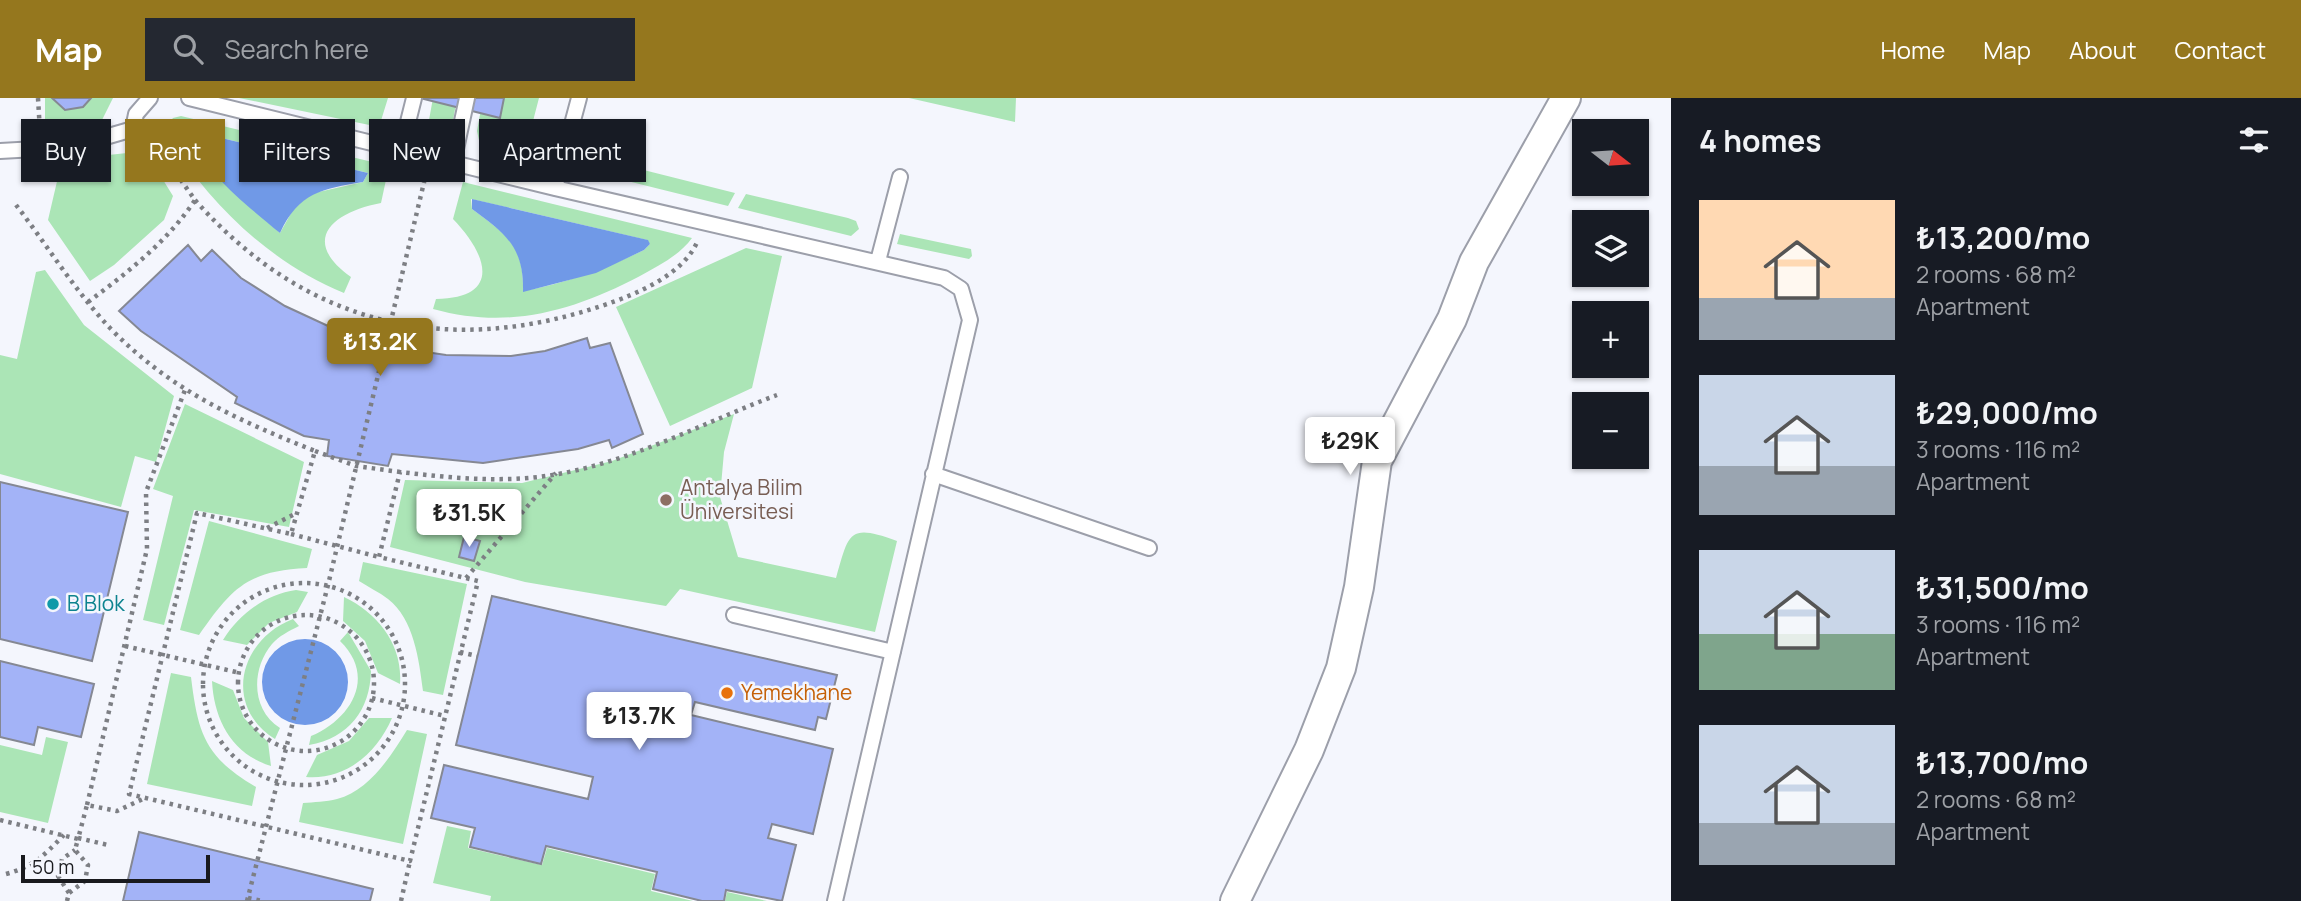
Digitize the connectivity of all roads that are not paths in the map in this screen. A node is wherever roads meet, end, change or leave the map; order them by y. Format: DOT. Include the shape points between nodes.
graph roads {
  1 [pos="150,98"];
  2 [pos="189,98"];
  3 [pos="414,98"];
  4 [pos="467,98"];
  5 [pos="579,98"];
  6 [pos="1566,98"];
  7 [pos="409,119"];
  8 [pos="462,119"];
  9 [pos="369,142"];
  10 [pos="0,151"];
  11 [pos="465,166"];
  12 [pos="900,177"];
  13 [pos="555,188"];
  14 [pos="878,261"];
  15 [pos="933,474"];
  16 [pos="1149,548"];
  17 [pos="734,615"];
  18 [pos="893,652"];
  19 [pos="835,901"];
  20 [pos="1235,901"];
  1 -- 10 [label="lane" via="136,114 132,129 71,147"];
  2 -- 9 [label="lane"];
  3 -- 7 [label="lane"];
  4 -- 8 [label="lane"];
  5 -- 13 [label="lane"];
  6 -- 20 [label="street" via="1474,262 1452,319 1377,461 1359,587 1341,668 1309,750"];
  11 -- 13 [label="lane"];
  12 -- 14 [label="lane"];
  13 -- 14 [label="lane"];
  14 -- 15 [label="lane" via="944,278 961,289 970,320"];
  15 -- 16 [label="lane"];
  15 -- 18 [label="lane"];
  17 -- 18 [label="lane"];
  18 -- 19 [label="lane"];
}
